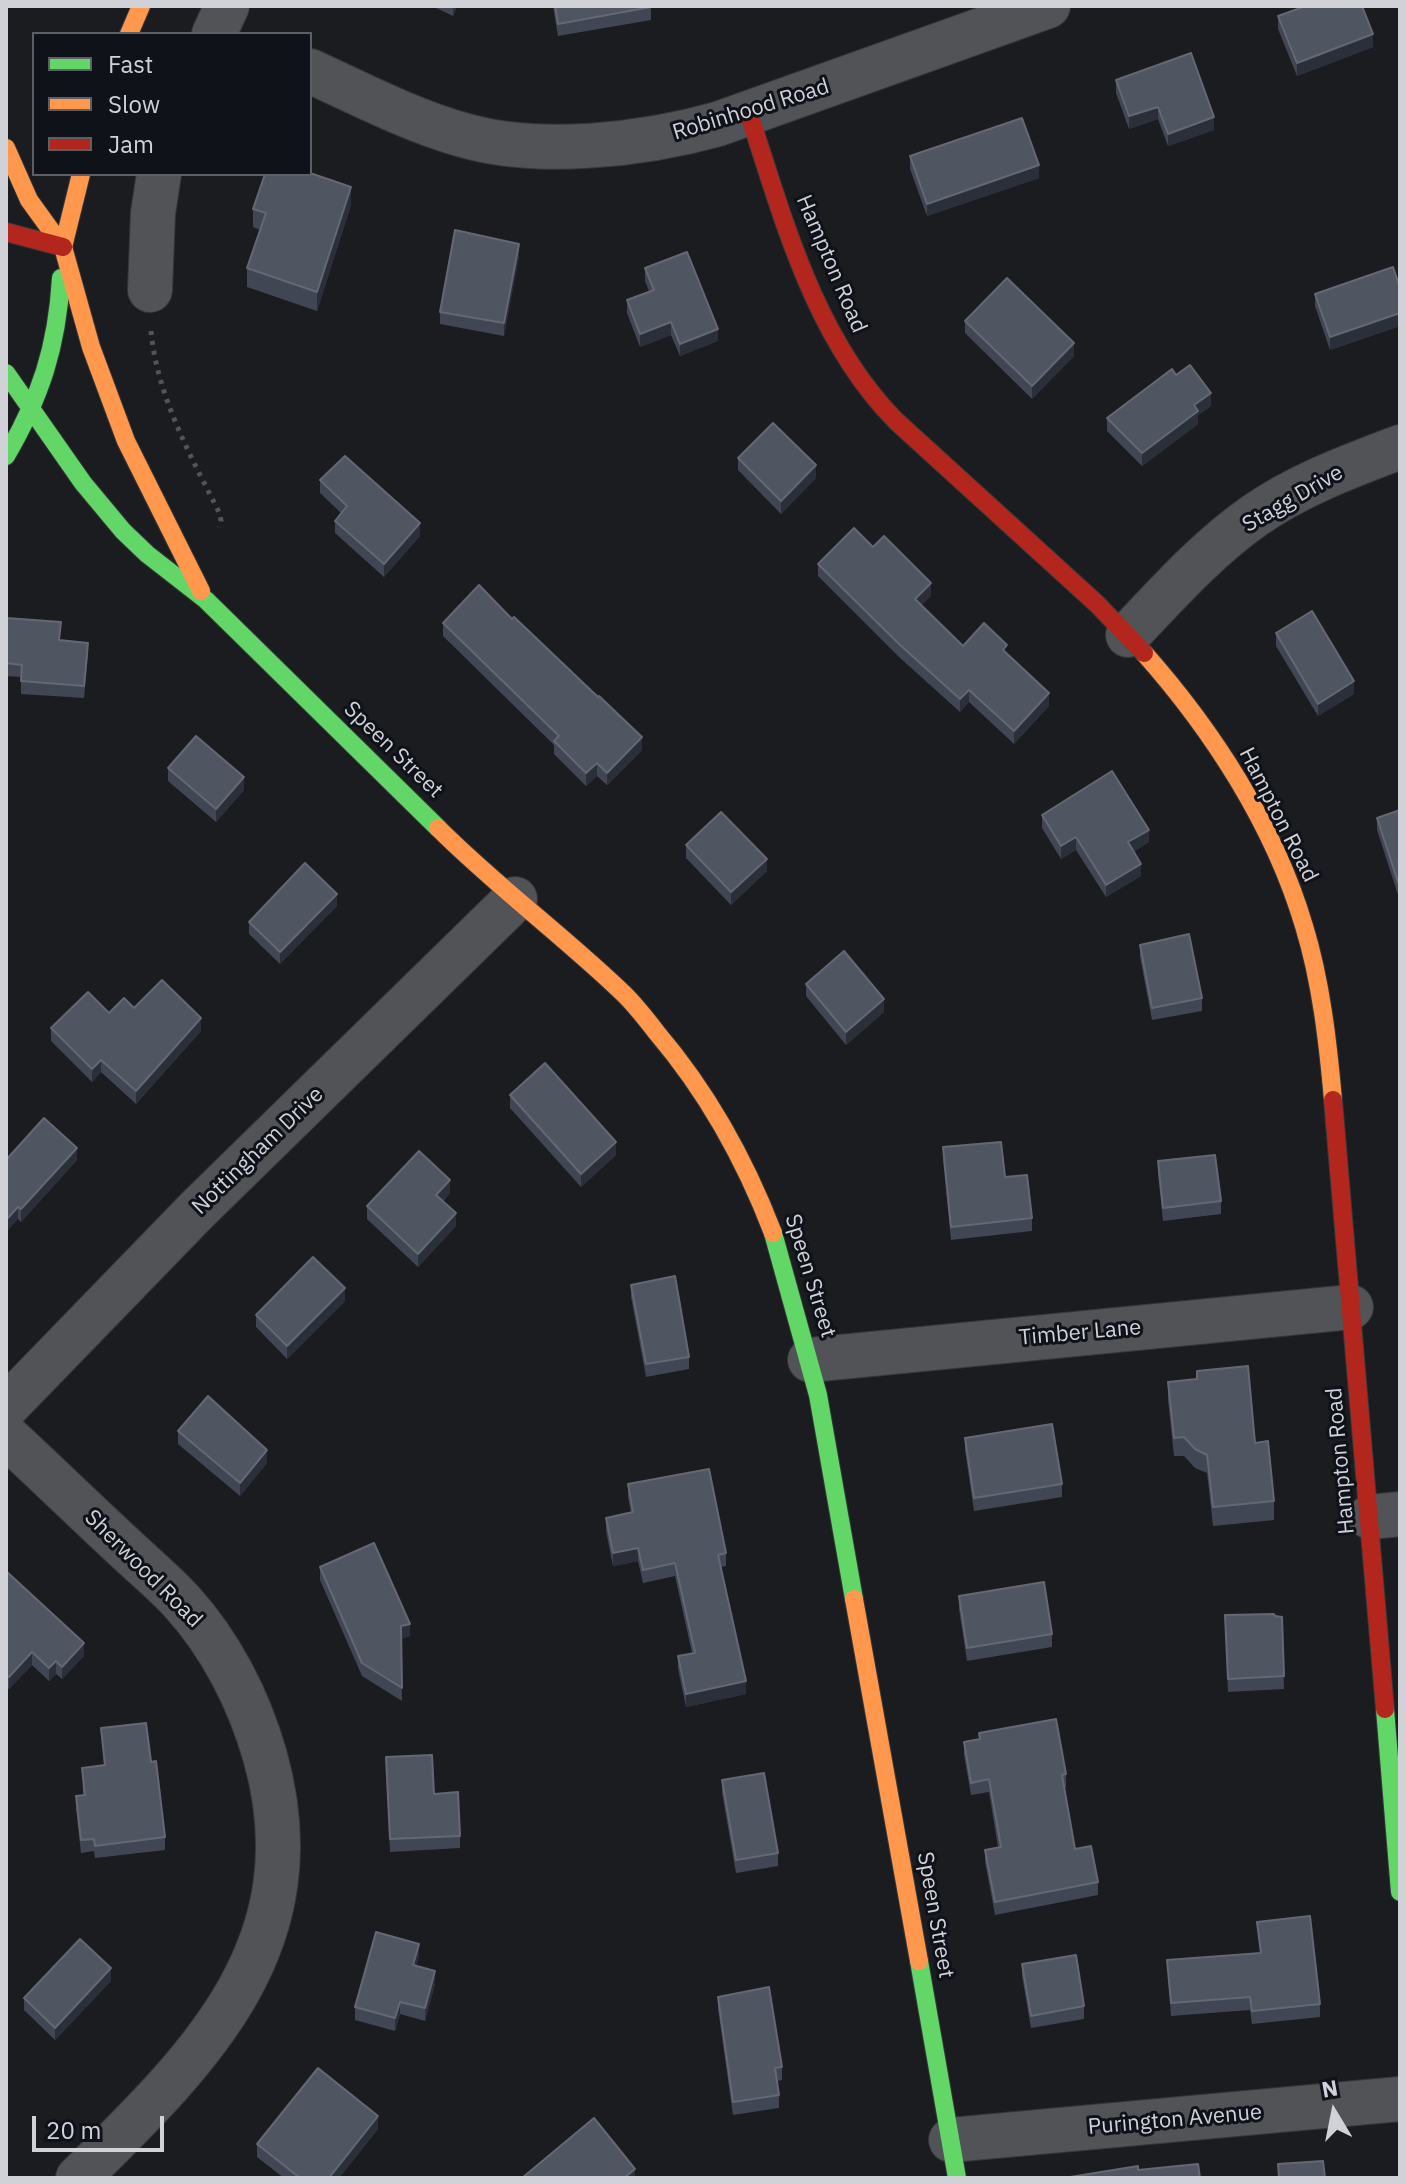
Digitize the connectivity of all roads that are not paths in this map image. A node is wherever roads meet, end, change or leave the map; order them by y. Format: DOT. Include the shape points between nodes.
graph roads {
  1 [pos="141,6"];
  2 [pos="1048,6"];
  3 [pos="130,32"];
  4 [pos="312,72"];
  5 [pos="749,114"];
  6 [pos="6,148"];
  7 [pos="81,176"];
  8 [pos="159,176"];
  9 [pos="6,232"];
  10 [pos="63,247"];
  11 [pos="150,290"];
  12 [pos="6,373"];
  13 [pos="31,411"];
  14 [pos="1400,447"];
  15 [pos="6,456"];
  16 [pos="206,600"];
  17 [pos="1128,635"];
  18 [pos="515,899"];
  19 [pos="1351,1307"];
  20 [pos="810,1360"];
  21 [pos="6,1407"];
  22 [pos="6,1436"];
  23 [pos="1385,1515"];
  24 [pos="1400,1892"];
  25 [pos="1400,2099"];
  26 [pos="954,2159"];
  27 [pos="78,2178"];
  1 -- 3 [label="main road"];
  2 -- 5 [label="street, Robinhood Road"];
  4 -- 5 [label="street, Robinhood Road" via="440,128 483,141 580,146 634,141 688,133"];
  5 -- 17 [label="main road, Hampton Road" via="817,304 871,393"];
  6 -- 10 [label="main road" via="30,204"];
  7 -- 10 [label="main road, Speen Street"];
  8 -- 11 [label="street"];
  9 -- 10 [label="main road"];
  10 -- 13 [label="main road" via="57,333"];
  10 -- 16 [label="main road, Speen Street" via="112,408"];
  12 -- 13 [label="main road, Speen Street"];
  13 -- 15 [label="main road"];
  13 -- 16 [label="main road, Speen Street" via="113,521"];
  14 -- 17 [label="street, Stagg Drive" via="1303,488 1255,516 1179,581"];
  16 -- 18 [label="main road, Speen Street"];
  17 -- 19 [label="main road, Hampton Road" via="1226,763 1298,908 1313,964 1332,1086"];
  18 -- 20 [label="main road, Speen Street" via="627,997 704,1093 766,1214"];
  18 -- 21 [label="street, Nottingham Drive" via="197,1210"];
  19 -- 20 [label="street, Timber Lane"];
  19 -- 23 [label="main road, Hampton Road"];
  20 -- 26 [label="main road, Speen Street"];
  22 -- 27 [label="street, Sherwood Road" via="182,1602 216,1645 259,1734 279,1833 276,1884 265,1930 223,2017 160,2097"];
  23 -- 24 [label="main road, Hampton Road"];
  25 -- 26 [label="street, Purington Avenue"];
}
